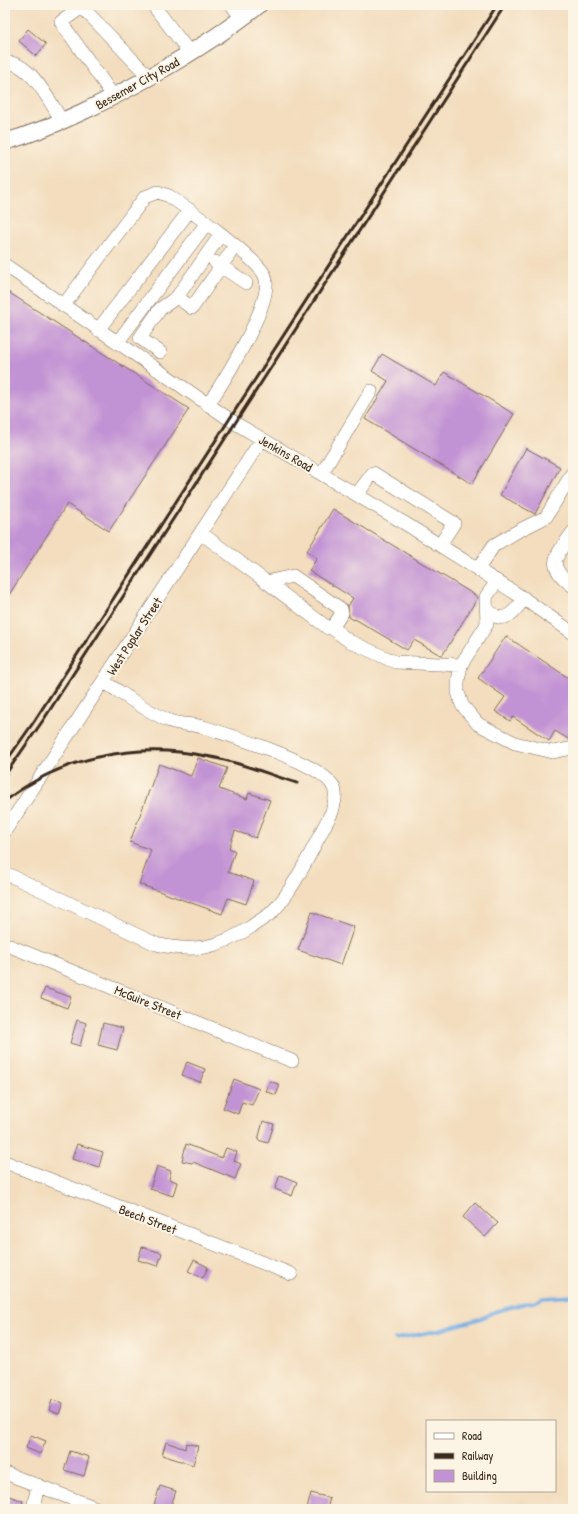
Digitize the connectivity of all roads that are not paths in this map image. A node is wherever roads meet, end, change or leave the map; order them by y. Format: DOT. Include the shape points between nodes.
graph roads {
  1 [pos="153,5"];
  2 [pos="232,5"];
  3 [pos="259,5"];
  4 [pos="242,19"];
  5 [pos="190,54"];
  6 [pos="5,63"];
  7 [pos="149,77"];
  8 [pos="114,97"];
  9 [pos="62,121"];
  10 [pos="5,142"];
  11 [pos="190,210"];
  12 [pos="206,224"];
  13 [pos="220,234"];
  14 [pos="235,246"];
  15 [pos="206,256"];
  16 [pos="5,265"];
  17 [pos="222,266"];
  18 [pos="246,283"];
  19 [pos="177,297"];
  20 [pos="63,306"];
  21 [pos="98,330"];
  22 [pos="117,343"];
  23 [pos="160,352"];
  24 [pos="371,391"];
  25 [pos="208,405"];
  26 [pos="262,439"];
  27 [pos="573,472"];
  28 [pos="322,473"];
  29 [pos="357,494"];
  30 [pos="573,532"];
  31 [pos="201,533"];
  32 [pos="440,545"];
  33 [pos="478,569"];
  34 [pos="497,581"];
  35 [pos="266,582"];
  36 [pos="573,586"];
  37 [pos="524,598"];
  38 [pos="487,609"];
  39 [pos="332,628"];
  40 [pos="573,633"];
  41 [pos="461,665"];
  42 [pos="104,682"];
  43 [pos="573,748"];
  44 [pos="5,831"];
  45 [pos="5,873"];
  46 [pos="5,944"];
  47 [pos="292,1061"];
  48 [pos="5,1162"];
  49 [pos="291,1274"];
  50 [pos="5,1472"];
  51 [pos="38,1485"];
  52 [pos="33,1509"];
  53 [pos="99,1509"];
  1 -- 5 [label="street"];
  2 -- 4 [label="street"];
  3 -- 4 [label="main road, Bessemer City Road"];
  4 -- 5 [label="main road, Bessemer City Road"];
  5 -- 7 [label="main road, Bessemer City Road"];
  6 -- 9 [label="street" via="25,70 42,88"];
  7 -- 8 [label="main road, Bessemer City Road"];
  7 -- 8 [label="street" via="82,7 61,22"];
  8 -- 9 [label="main road, Bessemer City Road"];
  9 -- 10 [label="main road, Bessemer City Road"];
  11 -- 12 [label="street"];
  11 -- 20 [label="street" via="158,192 145,197"];
  11 -- 21 [label="street"];
  12 -- 13 [label="street"];
  12 -- 22 [label="street"];
  13 -- 14 [label="street"];
  13 -- 15 [label="street"];
  14 -- 17 [label="street"];
  14 -- 25 [label="street" via="265,276 266,294 236,360"];
  15 -- 17 [label="street"];
  15 -- 19 [label="street"];
  16 -- 20 [label="street, Jenkins Road"];
  17 -- 18 [label="street"];
  17 -- 19 [label="street" via="192,308"];
  19 -- 23 [label="street" via="160,309 140,338"];
  20 -- 21 [label="street, Jenkins Road"];
  21 -- 22 [label="street, Jenkins Road"];
  22 -- 25 [label="street, Jenkins Road"];
  24 -- 28 [label="street"];
  25 -- 26 [label="street, Jenkins Road"];
  26 -- 28 [label="street, Jenkins Road"];
  26 -- 31 [label="street, West Poplar Street"];
  27 -- 33 [label="street" via="546,517 494,545"];
  28 -- 29 [label="street, Jenkins Road"];
  29 -- 32 [label="street, Jenkins Road"];
  29 -- 32 [label="street" via="373,473 454,523"];
  30 -- 36 [label="street" via="557,554 555,565 560,577"];
  31 -- 35 [label="street"];
  31 -- 42 [label="street, West Poplar Street"];
  32 -- 33 [label="street, Jenkins Road"];
  33 -- 34 [label="street, Jenkins Road"];
  34 -- 37 [label="street, Jenkins Road"];
  34 -- 38 [label="street" via="486,597"];
  35 -- 39 [label="street" via="328,628"];
  35 -- 39 [label="street" via="293,576 341,609 342,613"];
  37 -- 38 [label="street" via="515,610 504,617 497,617"];
  37 -- 40 [label="street, Jenkins Road"];
  38 -- 41 [label="street" via="487,624"];
  39 -- 41 [label="street" via="349,641 395,662"];
  41 -- 43 [label="street" via="458,692 462,705 478,724 515,743 553,752"];
  42 -- 44 [label="street, West Poplar Street"];
  42 -- 45 [label="street" via="168,720 201,726 264,747 321,773 335,788 332,812 289,890 271,913 238,936 214,946 188,950 156,944"];
  46 -- 47 [label="street, McGuire Street"];
  48 -- 49 [label="street, Beech Street"];
  50 -- 51 [label="street"];
  51 -- 52 [label="street"];
  51 -- 53 [label="street"];
}
